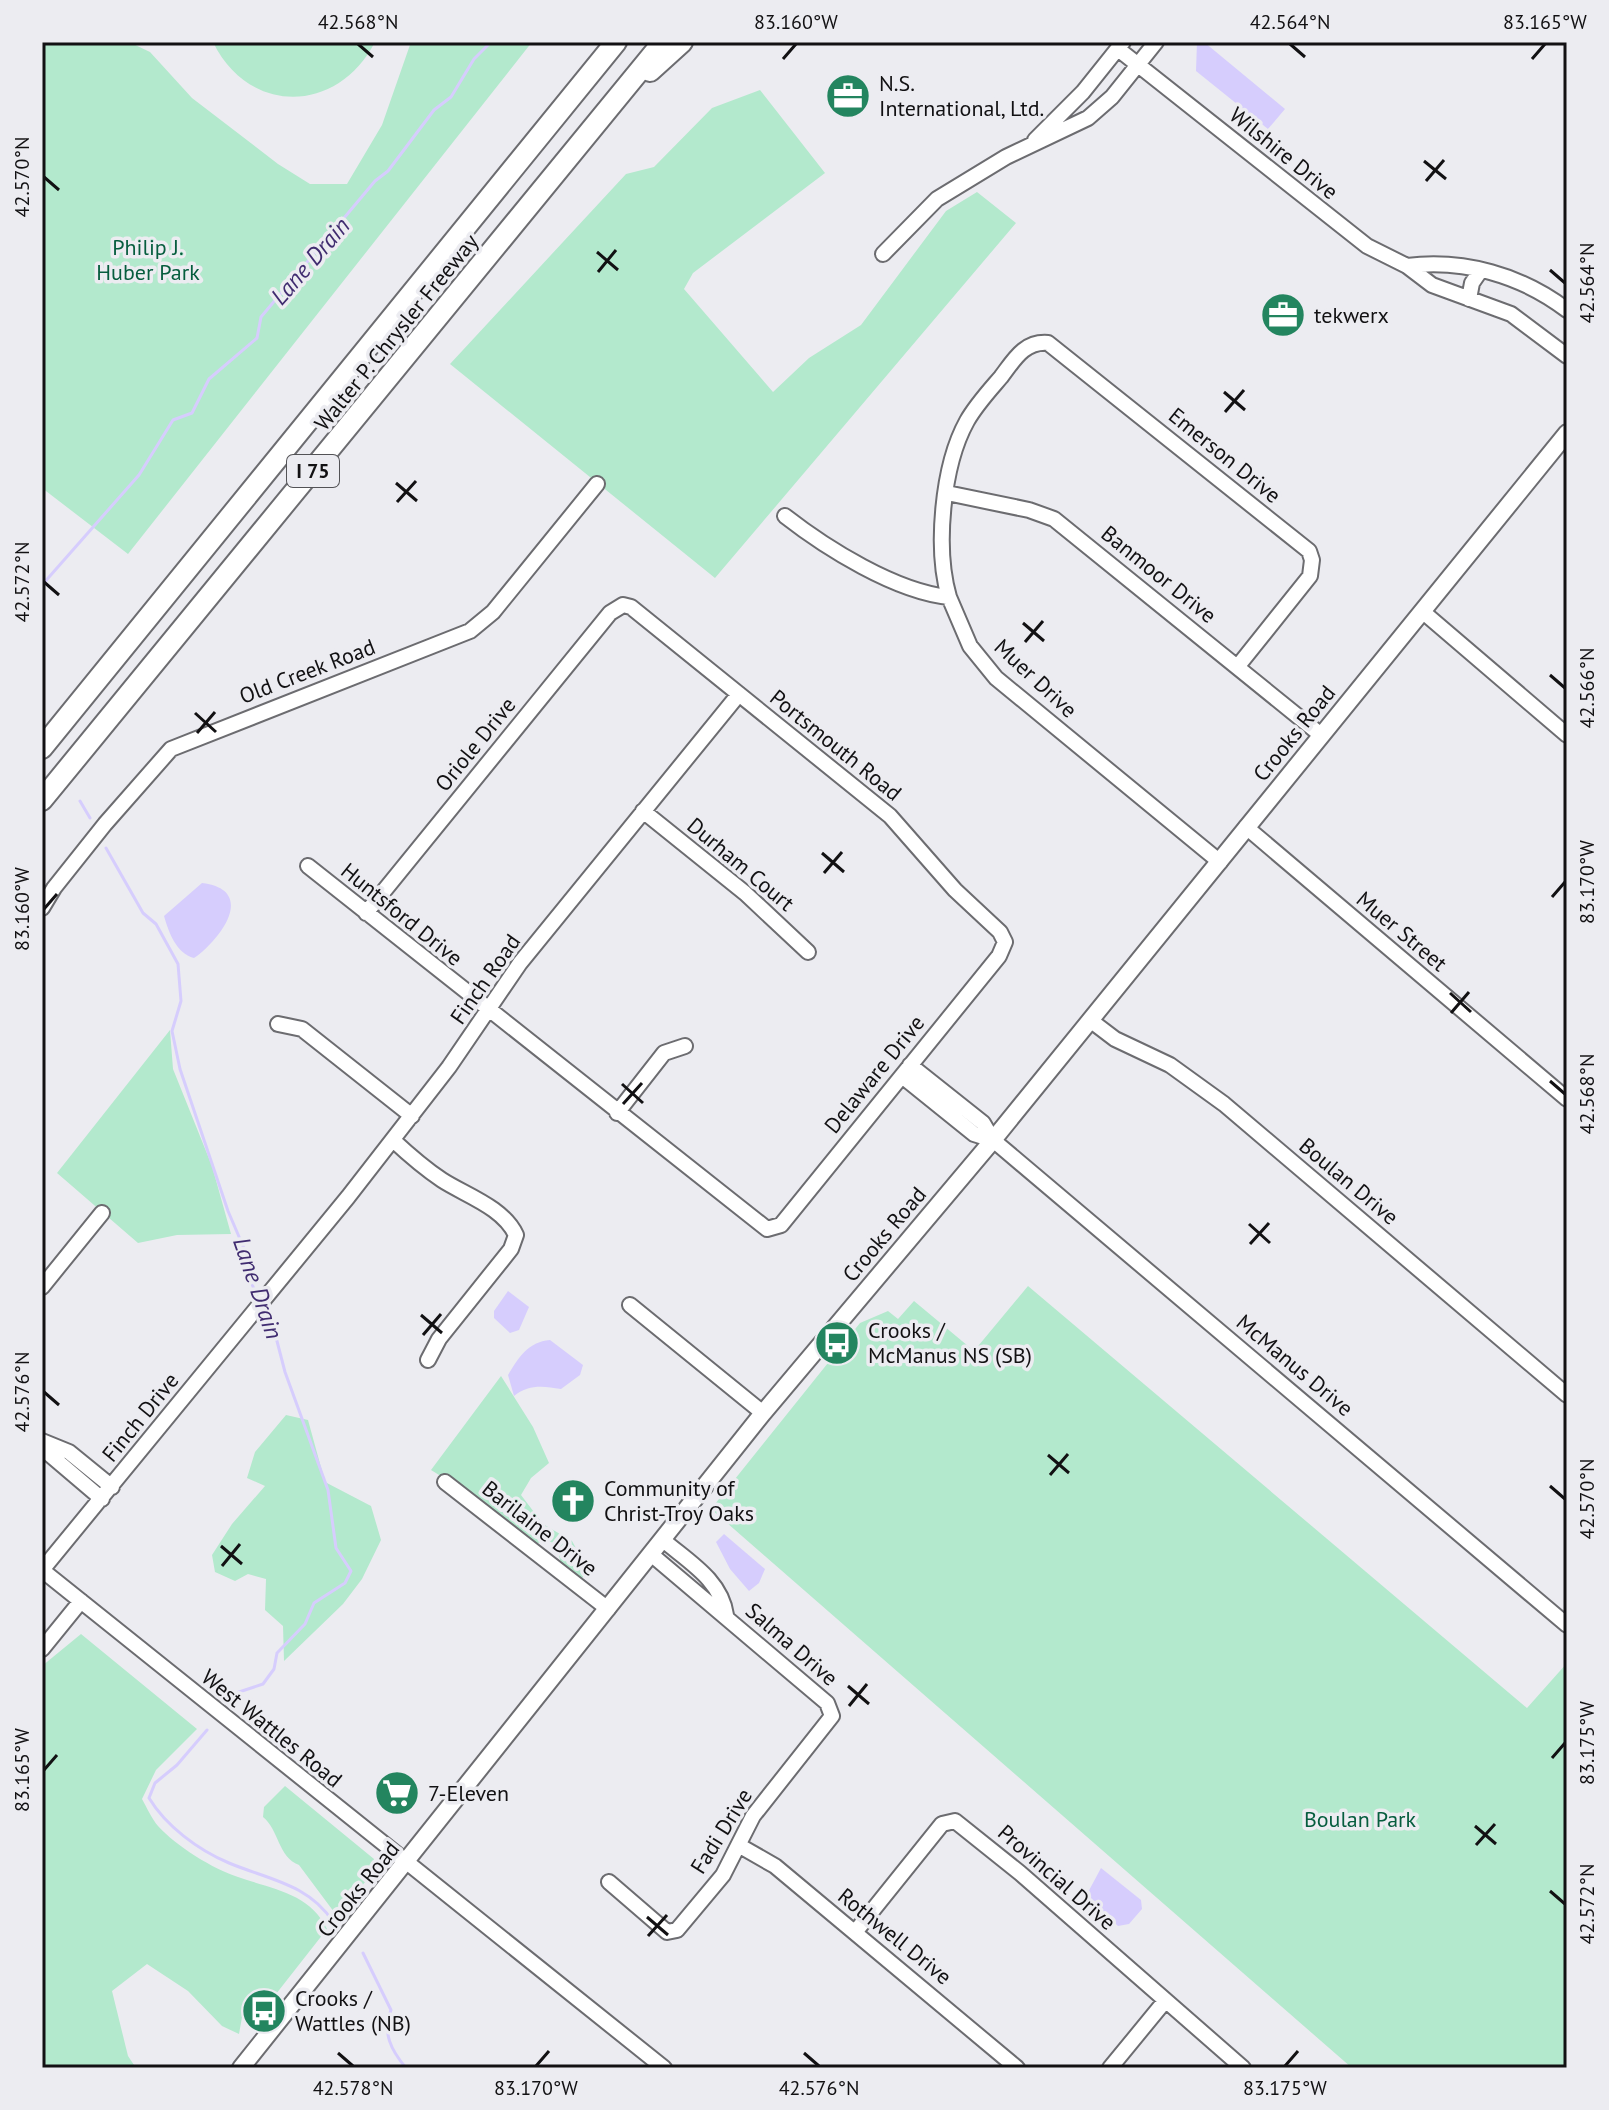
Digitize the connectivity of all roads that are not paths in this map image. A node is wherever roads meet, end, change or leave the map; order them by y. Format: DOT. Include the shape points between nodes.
graph roads {
  1 [pos="601,42"];
  2 [pos="616,42"];
  3 [pos="663,42"];
  4 [pos="682,42"];
  5 [pos="1156,42"];
  6 [pos="1120,45"];
  7 [pos="1139,65"];
  8 [pos="622,94"];
  9 [pos="571,97"];
  10 [pos="1030,145"];
  11 [pos="883,254"];
  12 [pos="1407,266"];
  13 [pos="1481,270"];
  14 [pos="1469,299"];
  15 [pos="1493,306"];
  16 [pos="1567,310"];
  17 [pos="1567,346"];
  18 [pos="1567,356"];
  19 [pos="1567,433"];
  20 [pos="597,484"];
  21 [pos="947,493"];
  22 [pos="785,516"];
  23 [pos="949,597"];
  24 [pos="620,606"];
  25 [pos="1422,611"];
  26 [pos="1238,666"];
  27 [pos="739,694"];
  28 [pos="1321,735"];
  29 [pos="1567,735"];
  30 [pos="42,748"];
  31 [pos="42,800"];
  32 [pos="643,811"];
  33 [pos="1246,827"];
  34 [pos="1220,862"];
  35 [pos="308,866"];
  36 [pos="42,908"];
  37 [pos="366,913"];
  38 [pos="1005,942"];
  39 [pos="808,952"];
  40 [pos="488,1012"];
  41 [pos="1090,1020"];
  42 [pos="278,1024"];
  43 [pos="685,1046"];
  44 [pos="906,1070"];
  45 [pos="1567,1099"];
  46 [pos="617,1113"];
  47 [pos="412,1116"];
  48 [pos="393,1140"];
  49 [pos="993,1140"];
  50 [pos="102,1213"];
  51 [pos="772,1229"];
  52 [pos="42,1287"];
  53 [pos="272,1292"];
  54 [pos="630,1305"];
  55 [pos="428,1360"];
  56 [pos="1567,1395"];
  57 [pos="763,1413"];
  58 [pos="42,1441"];
  59 [pos="42,1448"];
  60 [pos="445,1482"];
  61 [pos="112,1487"];
  62 [pos="102,1499"];
  63 [pos="663,1540"];
  64 [pos="652,1555"];
  65 [pos="42,1570"];
  66 [pos="81,1601"];
  67 [pos="608,1609"];
  68 [pos="726,1615"];
  69 [pos="1567,1625"];
  70 [pos="42,1649"];
  71 [pos="830,1706"];
  72 [pos="740,1846"];
  73 [pos="407,1864"];
  74 [pos="609,1882"];
  75 [pos="856,1931"];
  76 [pos="1165,2001"];
  77 [pos="241,2068"];
  78 [pos="664,2068"];
  79 [pos="1017,2068"];
  80 [pos="1110,2068"];
  81 [pos="1243,2068"];
  1 -- 9 [label="highway"];
  2 -- 9 [label="highway, Walter P. Chrysler Freeway / I 75"];
  3 -- 8 [label="highway, Walter P. Chrysler Freeway / I 75"];
  4 -- 8 [label="highway"];
  5 -- 7 [label="street"];
  6 -- 7 [label="street, Wilshire Drive"];
  6 -- 10 [label="street"];
  7 -- 10 [label="street" via="1088,118"];
  7 -- 12 [label="street, Wilshire Drive" via="1343,228"];
  8 -- 31 [label="highway, Walter P. Chrysler Freeway / I 75"];
  9 -- 30 [label="highway, Walter P. Chrysler Freeway / I 75"];
  10 -- 11 [label="street" via="937,199"];
  12 -- 13 [label="street, Wilshire Drive" via="1434,263"];
  12 -- 14 [label="street, Wilshire Drive" via="1432,285"];
  13 -- 14 [label="street"];
  13 -- 16 [label="street, Wilshire Drive" via="1523,282"];
  14 -- 15 [label="street, Wilshire Drive"];
  15 -- 17 [label="street" via="1518,309"];
  15 -- 18 [label="street, Wilshire Drive" via="1521,320"];
  19 -- 25 [label="main road, Crooks Road"];
  20 -- 36 [label="street, Old Creek Road" via="493,612 470,631 171,749 114,812"];
  21 -- 23 [label="street, Muer Drive" via="942,539"];
  21 -- 26 [label="street, Banmoor Drive" via="1054,519"];
  21 -- 26 [label="street, Emerson Drive" via="966,423 1030,345 1054,346 1309,551 1310,576"];
  22 -- 23 [label="street" via="873,570"];
  23 -- 34 [label="street, Muer Drive" via="970,646 996,678"];
  24 -- 27 [label="street, Portsmouth Road" via="631,607"];
  24 -- 37 [label="street, Oriole Drive"];
  25 -- 28 [label="main road, Crooks Road"];
  25 -- 29 [label="street"];
  26 -- 28 [label="street, Banmoor Drive"];
  27 -- 32 [label="street, Finch Road"];
  27 -- 38 [label="street, Portsmouth Road" via="899,824"];
  28 -- 33 [label="main road, Crooks Road"];
  32 -- 39 [label="street, Durham Court"];
  32 -- 40 [label="street, Finch Road" via="520,963"];
  33 -- 34 [label="main road, Crooks Road"];
  33 -- 45 [label="street, Muer Street"];
  34 -- 41 [label="main road, Crooks Road"];
  35 -- 37 [label="street, Huntsford Drive"];
  37 -- 40 [label="street, Huntsford Drive"];
  38 -- 44 [label="street, Delaware Drive"];
  40 -- 46 [label="street, Huntsford Drive"];
  40 -- 47 [label="street, Finch Road"];
  41 -- 49 [label="main road, Crooks Road"];
  41 -- 56 [label="street, Boulan Drive" via="1203,1087"];
  42 -- 47 [label="street" via="302,1029"];
  43 -- 46 [label="street" via="664,1053"];
  44 -- 49 [label="street, McManus Drive" via="974,1134"];
  44 -- 51 [label="street, Delaware Drive" via="781,1225"];
  46 -- 51 [label="street, Huntsford Drive" via="759,1226"];
  47 -- 48 [label="street, Finch Road"];
  48 -- 53 [label="street, Finch Road"];
  48 -- 55 [label="street" via="440,1179 508,1222 516,1235"];
  49 -- 57 [label="main road, Crooks Road"];
  49 -- 69 [label="street, McManus Drive"];
  50 -- 52 [label="street"];
  53 -- 61 [label="street, Finch Drive"];
  54 -- 57 [label="street"];
  57 -- 63 [label="main road, Crooks Road"];
  58 -- 61 [label="street" via="69,1452"];
  59 -- 62 [label="street"];
  60 -- 67 [label="street, Barilaine Drive"];
  61 -- 62 [label="street, Finch Drive"];
  62 -- 65 [label="street, Finch Drive"];
  63 -- 64 [label="main road, Crooks Road"];
  63 -- 68 [label="street, Salma Drive" via="714,1585"];
  64 -- 67 [label="main road, Crooks Road"];
  64 -- 68 [label="street, Salma Drive"];
  65 -- 66 [label="street, West Wattles Road"];
  66 -- 70 [label="street"];
  66 -- 73 [label="street, West Wattles Road"];
  67 -- 73 [label="main road, Crooks Road"];
  68 -- 71 [label="street, Salma Drive"];
  71 -- 72 [label="street, Fadi Drive" via="829,1721 753,1816"];
  72 -- 74 [label="street, Fadi Drive" via="681,1927 667,1932"];
  72 -- 75 [label="street, Rothwell Drive" via="775,1866"];
  73 -- 77 [label="main road, Crooks Road"];
  73 -- 78 [label="street, West Wattles Road"];
  75 -- 76 [label="street, Provincial Drive" via="942,1824 955,1821"];
  75 -- 79 [label="street, Rothwell Drive"];
  76 -- 80 [label="street"];
  76 -- 81 [label="street, Provincial Drive"];
}
